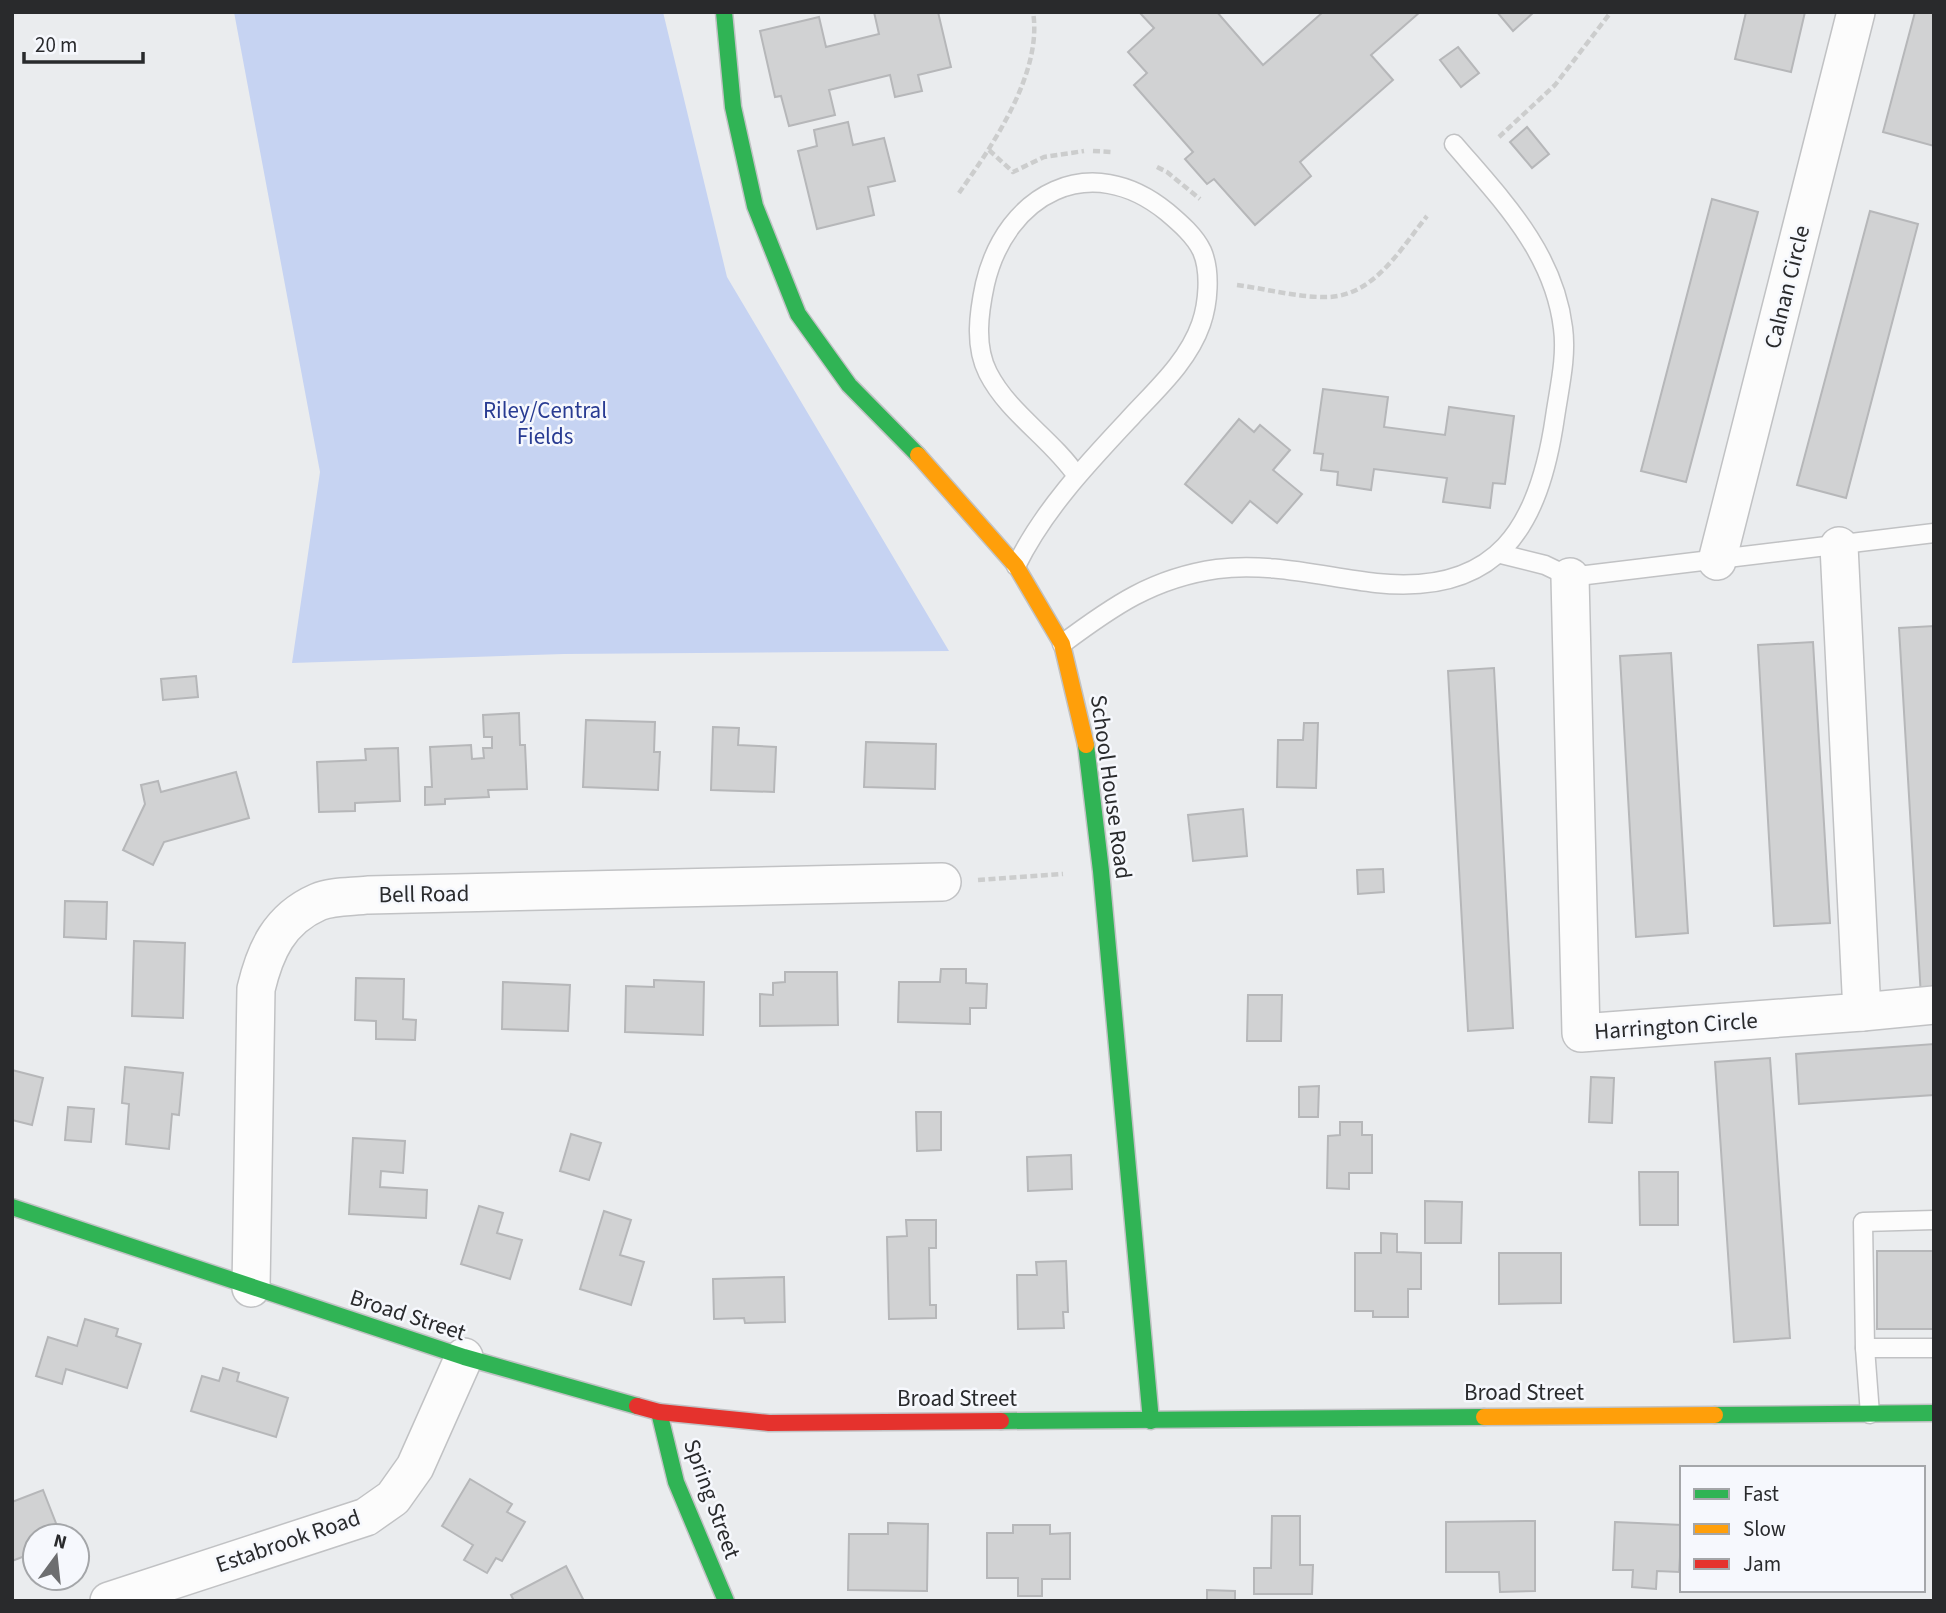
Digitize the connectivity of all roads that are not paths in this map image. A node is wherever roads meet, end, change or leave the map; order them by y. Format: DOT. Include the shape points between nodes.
graph roads {
  1 [pos="724,12"];
  2 [pos="1856,12"];
  3 [pos="1454,144"];
  4 [pos="1077,476"];
  5 [pos="1934,533"];
  6 [pos="1839,546"];
  7 [pos="1501,554"];
  8 [pos="1717,561"];
  9 [pos="1016,566"];
  10 [pos="1570,577"];
  11 [pos="1062,644"];
  12 [pos="942,883"];
  13 [pos="1934,1005"];
  14 [pos="1862,1012"];
  15 [pos="12,1207"];
  16 [pos="1934,1220"];
  17 [pos="251,1288"];
  18 [pos="1865,1348"];
  19 [pos="1934,1348"];
  20 [pos="464,1357"];
  21 [pos="659,1412"];
  22 [pos="1870,1413"];
  23 [pos="1934,1413"];
  24 [pos="1151,1421"];
  25 [pos="109,1601"];
  26 [pos="726,1601"];
  1 -- 9 [label="main road, School House Road" via="733,107 755,206 798,314 849,385 947,485"];
  2 -- 8 [label="street, Calnan Circle"];
  3 -- 7 [label="lane" via="1520,221 1547,265 1564,329 1562,367 1542,475 1521,529"];
  4 -- 4 [label="lane" via="1192,346 1208,286 1203,252 1184,226 1157,204 1121,186 1088,182 1057,187 1033,202 1009,227 989,269 980,307 979,338 986,370 1003,398 1063,456"];
  4 -- 9 [label="lane" via="1029,538"];
  5 -- 6 [label="lane"];
  6 -- 8 [label="lane"];
  6 -- 14 [label="street"];
  7 -- 10 [label="lane"];
  7 -- 11 [label="lane" via="1472,573 1435,583 1379,583 1286,570 1220,569 1164,580 1113,606"];
  8 -- 10 [label="lane"];
  9 -- 11 [label="main road, School House Road"];
  10 -- 14 [label="street, Harrington Circle" via="1581,1033"];
  11 -- 24 [label="main road, School House Road" via="1087,752 1101,871"];
  12 -- 17 [label="street, Bell Road" via="368,895 319,902 281,927 264,955 256,989"];
  13 -- 14 [label="street"];
  15 -- 17 [label="main road, Broad Street"];
  16 -- 18 [label="lane" via="1863,1222"];
  17 -- 20 [label="main road, Broad Street"];
  18 -- 19 [label="lane"];
  18 -- 22 [label="lane"];
  20 -- 21 [label="main road, Broad Street"];
  20 -- 25 [label="street, Estabrook Road" via="415,1466 393,1499 366,1517"];
  21 -- 24 [label="main road, Broad Street" via="769,1423"];
  21 -- 26 [label="main road, Spring Street" via="676,1482"];
  22 -- 23 [label="main road, Broad Street"];
  22 -- 24 [label="main road, Broad Street"];
}
